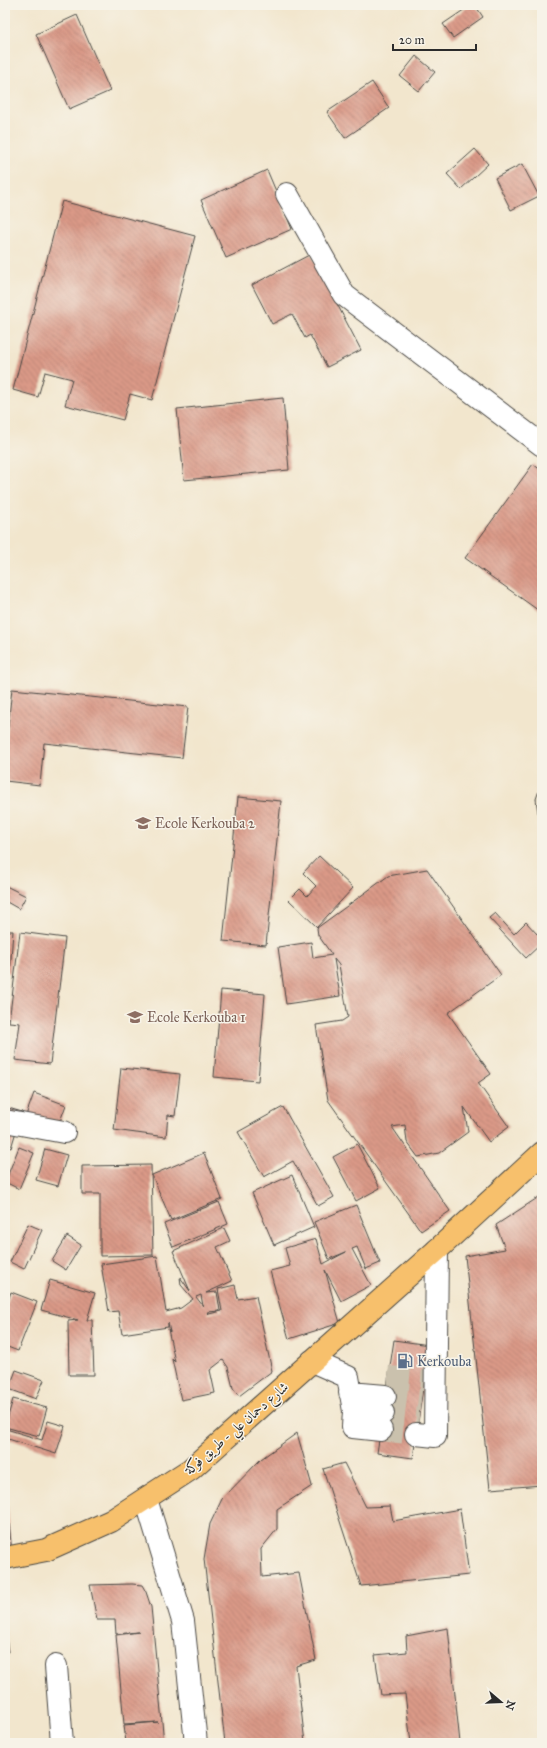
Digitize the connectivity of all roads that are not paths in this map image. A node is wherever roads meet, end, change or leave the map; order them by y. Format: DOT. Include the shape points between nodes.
graph roads {
  1 [pos="287,194"];
  2 [pos="542,445"];
  3 [pos="5,1121"];
  4 [pos="64,1132"];
  5 [pos="542,1153"];
  6 [pos="437,1250"];
  7 [pos="312,1361"];
  8 [pos="352,1402"];
  9 [pos="426,1404"];
  10 [pos="146,1499"];
  11 [pos="5,1558"];
  12 [pos="56,1666"];
  13 [pos="62,1743"];
  14 [pos="196,1743"];
  1 -- 2 [label="street" via="344,295"];
  3 -- 4 [label="street"];
  5 -- 6 [label="main road, شارع دحمان علي - طريق فوكة"];
  6 -- 7 [label="main road, شارع دحمان علي - طريق فوكة"];
  6 -- 9 [label="street"];
  7 -- 8 [label="street" via="348,1377"];
  7 -- 10 [label="main road, شارع دحمان علي - طريق فوكة" via="191,1469"];
  8 -- 8 [label="street" via="353,1427 383,1413"];
  10 -- 11 [label="main road, شارع دحمان علي - طريق فوكة" via="111,1521 46,1550"];
  10 -- 14 [label="street" via="183,1621"];
  12 -- 13 [label="street"];
}
